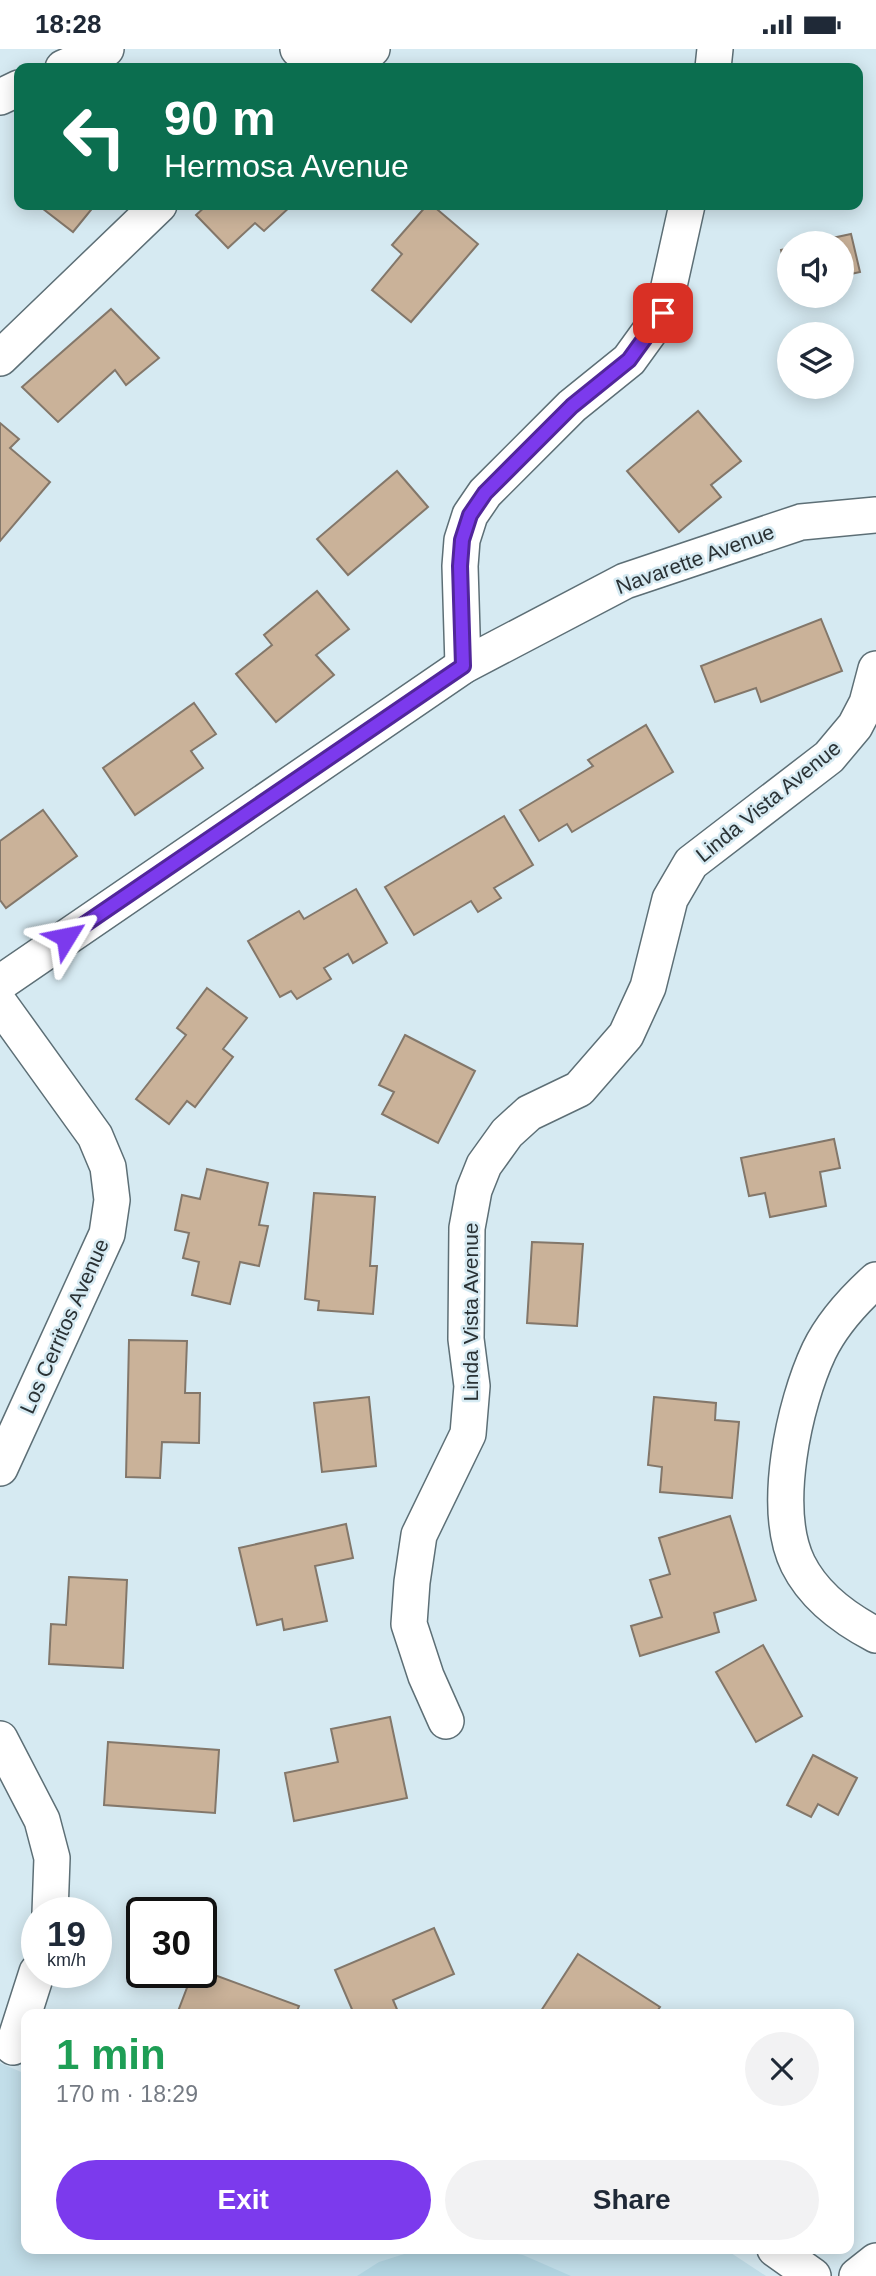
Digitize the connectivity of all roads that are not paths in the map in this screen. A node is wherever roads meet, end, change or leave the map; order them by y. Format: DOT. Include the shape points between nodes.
graph roads {
  1 [pos="106,49"];
  2 [pos="298,49"];
  3 [pos="372,49"];
  4 [pos="74,63"];
  5 [pos="326,63"];
  6 [pos="331,63"];
  7 [pos="154,210"];
  8 [pos="686,210"];
  9 [pos="0,358"];
  10 [pos="876,515"];
  11 [pos="463,666"];
  12 [pos="876,669"];
  13 [pos="0,983"];
  14 [pos="0,1004"];
  15 [pos="876,1280"];
  16 [pos="0,1468"];
  17 [pos="876,1635"];
  18 [pos="446,1721"];
  19 [pos="0,1739"];
  20 [pos="51,1897"];
  21 [pos="32,1988"];
  22 [pos="25,2009"];
  23 [pos="21,2022"];
  24 [pos="13,2047"];
  25 [pos="782,2254"];
  26 [pos="876,2261"];
  27 [pos="813,2276"];
  28 [pos="856,2276"];
  1 -- 4 [label="street"];
  2 -- 5 [label="street"];
  3 -- 6 [label="street"];
  7 -- 9 [label="street"];
  8 -- 11 [label="street" via="663,313 629,360 572,406 485,493 470,515 460,566"];
  10 -- 11 [label="street, Navarette Avenue" via="801,522 625,581"];
  11 -- 13 [label="street, Navarette Avenue"];
  12 -- 18 [label="street, Linda Vista Avenue" via="855,726 830,757 691,863 670,899 648,987 626,1035 579,1089 530,1113 507,1133 484,1165 467,1228 466,1339 472,1386 468,1434 419,1535 409,1624"];
  14 -- 16 [label="street, Los Cerritos Avenue" via="95,1136 108,1167 112,1200 107,1234"];
  15 -- 17 [label="street" via="820,1349 802,1398 785,1499 787,1533 798,1564 812,1585 833,1607"];
  19 -- 20 [label="street" via="42,1820 52,1858"];
  21 -- 22 [label="street"];
  23 -- 24 [label="street"];
  25 -- 27 [label="street"];
  26 -- 28 [label="street"];
}
